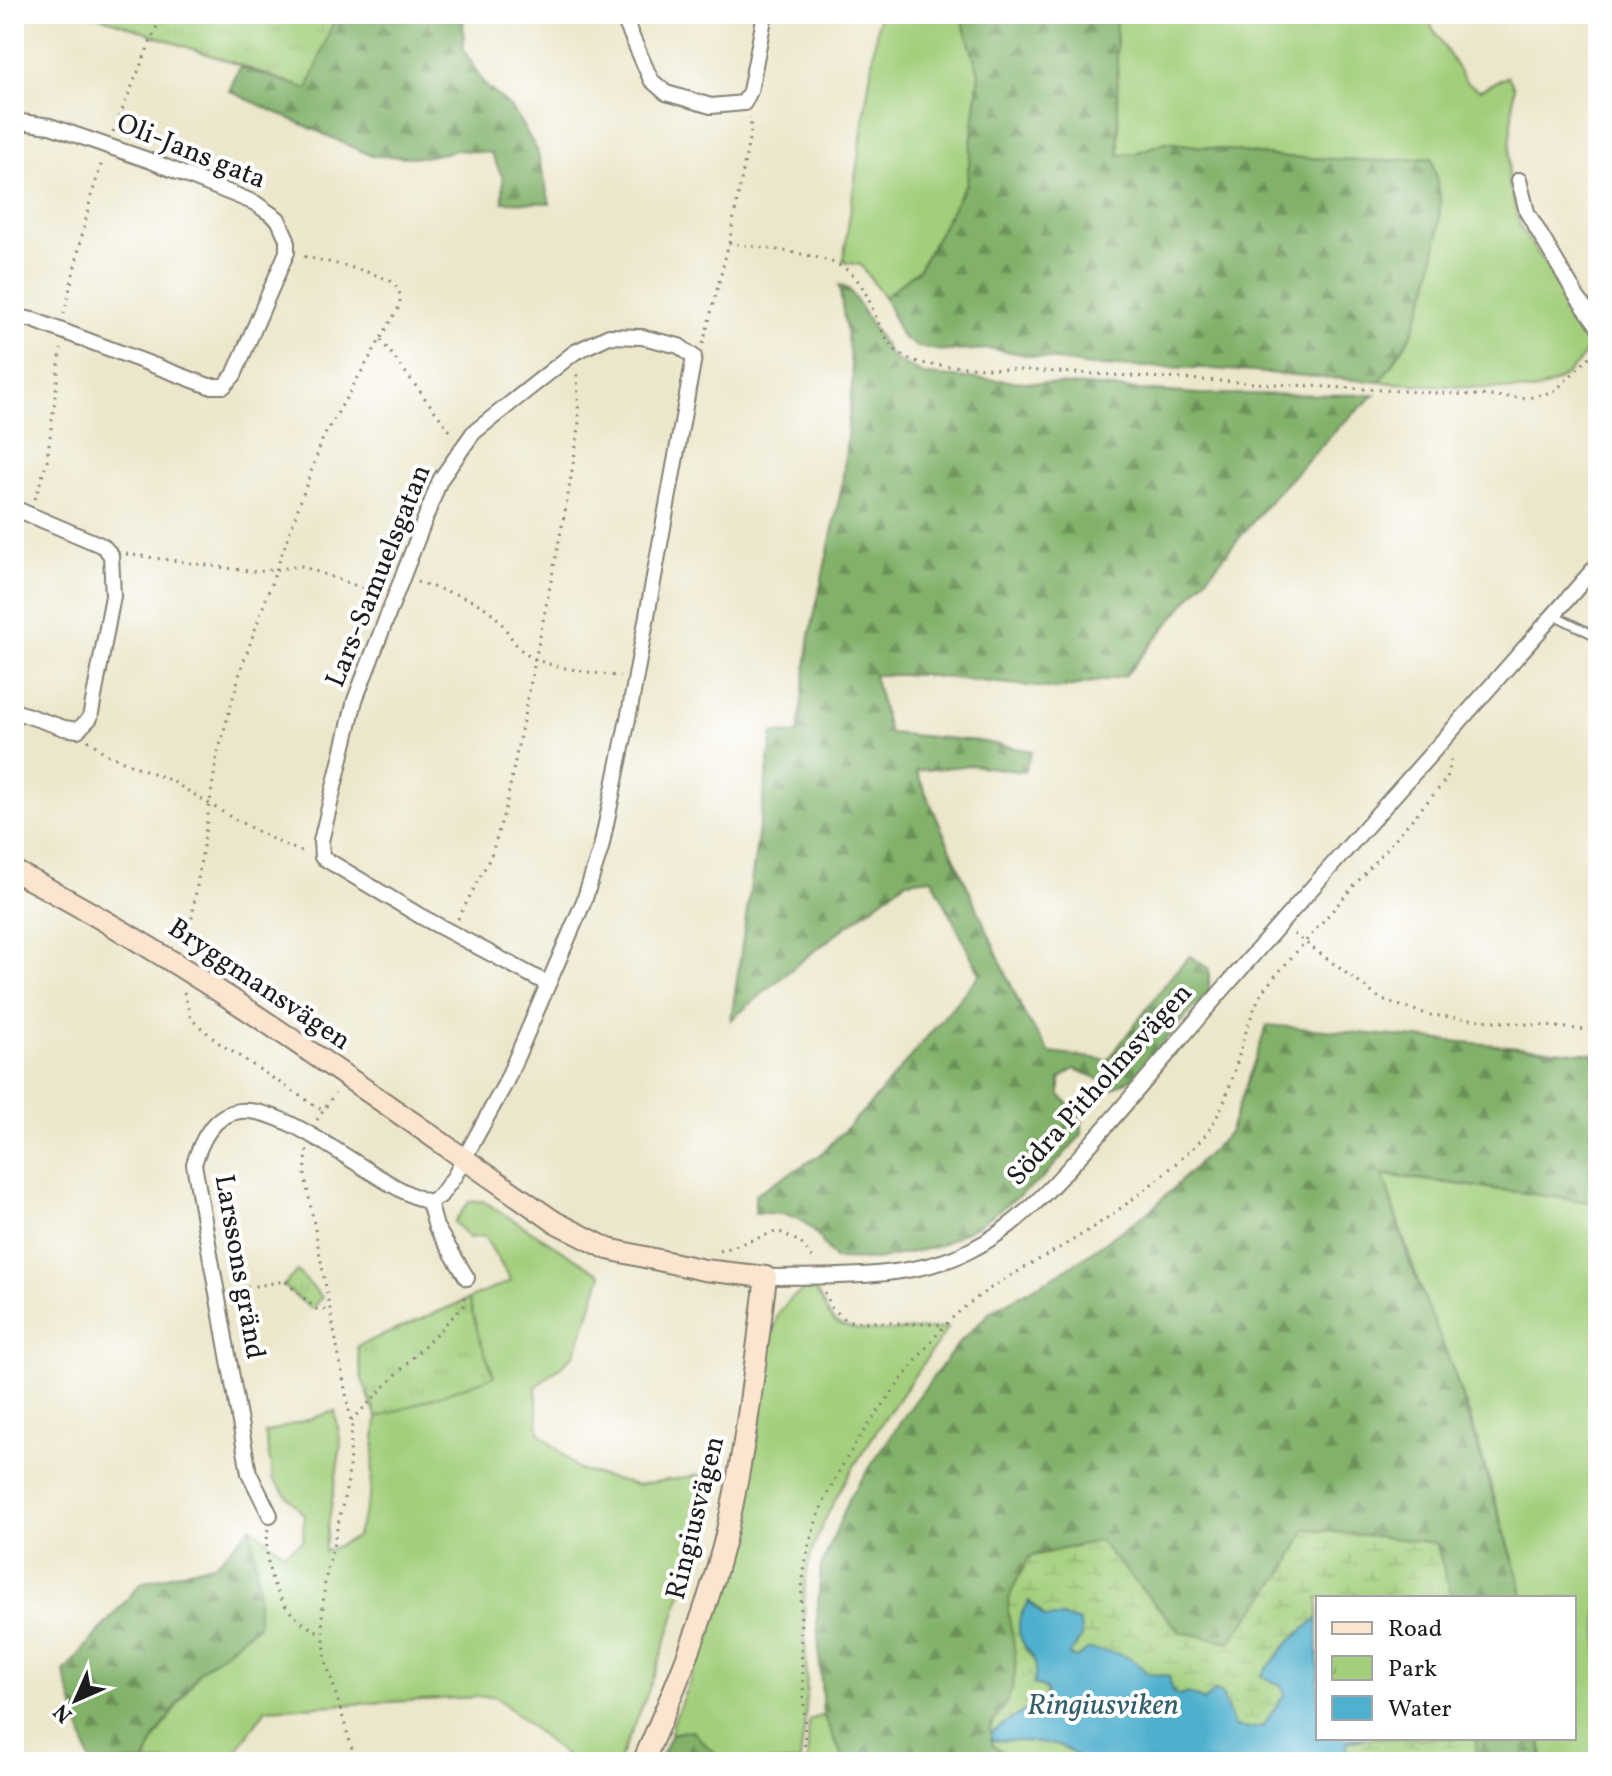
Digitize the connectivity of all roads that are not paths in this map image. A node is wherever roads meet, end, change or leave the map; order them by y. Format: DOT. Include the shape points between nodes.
graph roads {
  1 [pos="622,14"];
  2 [pos="765,14"];
  3 [pos="14,121"];
  4 [pos="1519,180"];
  5 [pos="14,316"];
  6 [pos="1598,326"];
  7 [pos="20,510"];
  8 [pos="1598,564"];
  9 [pos="1554,615"];
  10 [pos="1598,637"];
  11 [pos="14,711"];
  12 [pos="14,871"];
  13 [pos="548,984"];
  14 [pos="464,1159"];
  15 [pos="429,1202"];
  16 [pos="766,1277"];
  17 [pos="467,1278"];
  18 [pos="270,1515"];
  19 [pos="643,1762"];
  1 -- 2 [label="street" via="651,80 666,93 711,106 744,103"];
  3 -- 5 [label="street, Oli-Jans gata" via="50,126 255,203 278,219 287,239 287,252 234,375 224,386 209,386"];
  4 -- 6 [label="street" via="1527,212"];
  7 -- 11 [label="street" via="103,546 111,558 113,596 90,718 78,730"];
  8 -- 9 [label="street, Södra Pitholmsvägen"];
  9 -- 10 [label="lane"];
  9 -- 16 [label="street, Södra Pitholmsvägen" via="1052,1188 1005,1229 968,1252 928,1265 877,1273"];
  12 -- 14 [label="street, Bryggmansvägen" via="184,961"];
  13 -- 13 [label="street, Lars-Samuelsgatan" via="601,848 694,357 679,346 642,337 609,336 575,352 473,433 440,480 355,700 321,841 322,857"];
  13 -- 14 [label="street" via="505,1084"];
  14 -- 15 [label="street" via="440,1196"];
  14 -- 16 [label="street, Södra Pitholmsvägen" via="555,1222 608,1249"];
  15 -- 17 [label="street" via="436,1227"];
  15 -- 18 [label="street, Larssons gränd" via="407,1195 272,1115 240,1111 224,1116 200,1143 194,1164 249,1473"];
  16 -- 19 [label="street, Ringiusvägen" via="748,1423 723,1545 692,1643"];
}
